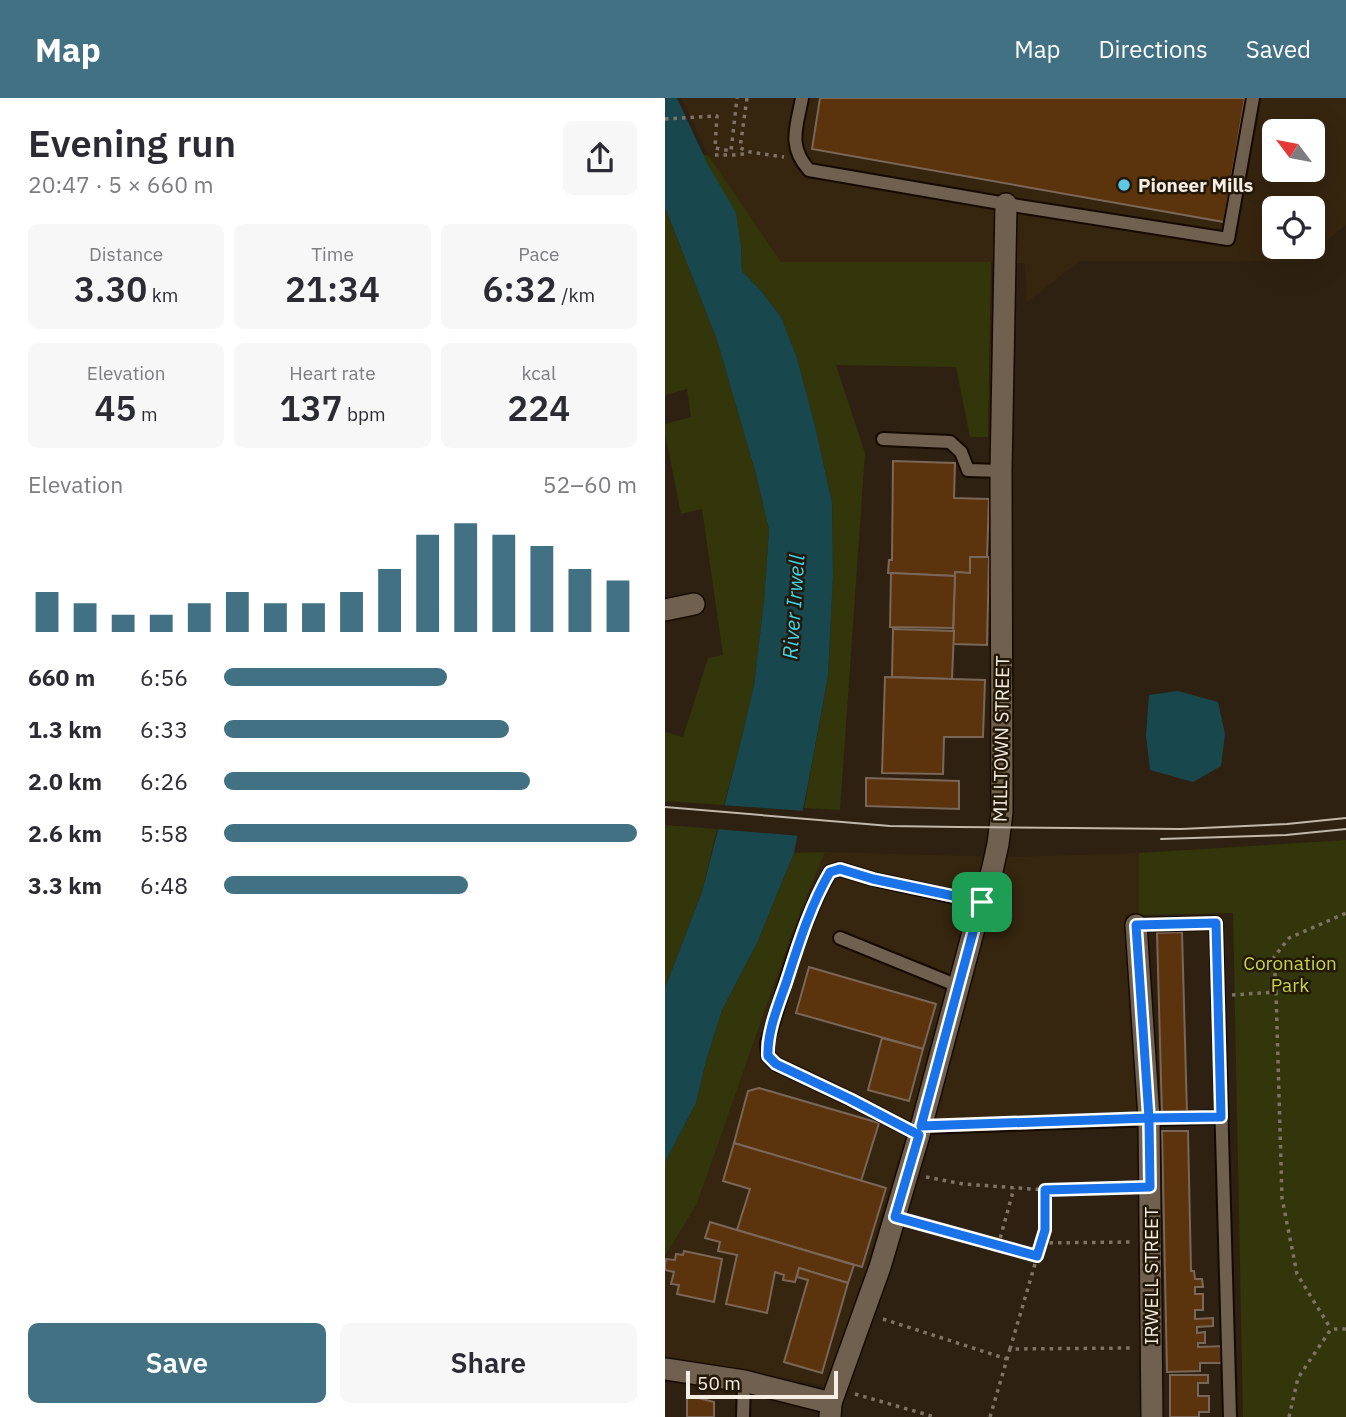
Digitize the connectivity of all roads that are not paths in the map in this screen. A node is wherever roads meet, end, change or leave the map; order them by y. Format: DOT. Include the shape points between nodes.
graph roads {
  1 [pos="802,98"];
  2 [pos="1253,98"];
  3 [pos="1006,204"];
  4 [pos="883,439"];
  5 [pos="1001,471"];
  6 [pos="694,604"];
  7 [pos="665,610"];
  8 [pos="982,902"];
  9 [pos="1136,925"];
  10 [pos="840,938"];
  11 [pos="958,986"];
  12 [pos="1221,1117"];
  13 [pos="1149,1118"];
  14 [pos="920,1131"];
  15 [pos="665,1369"];
  16 [pos="744,1381"];
  17 [pos="833,1403"];
  18 [pos="743,1417"];
  19 [pos="1153,1417"];
  20 [pos="1230,1417"];
  1 -- 3 [label="lane" via="794,140 799,159 809,170"];
  2 -- 3 [label="lane" via="1228,239"];
  3 -- 5 [label="street, MILLTOWN STREET"];
  4 -- 5 [label="lane" via="950,442 961,452 968,470"];
  5 -- 8 [label="street, MILLTOWN STREET" via="1002,812"];
  6 -- 7 [label="street"];
  8 -- 11 [label="street, MILLTOWN STREET"];
  8 -- 14 [label="lane" via="840,869 830,872 797,950 767,1043 768,1056 776,1064"];
  9 -- 12 [label="lane" via="1216,923"];
  9 -- 13 [label="street, IRWELL STREET"];
  10 -- 11 [label="lane"];
  11 -- 14 [label="street, MILLTOWN STREET"];
  12 -- 13 [label="lane"];
  12 -- 20 [label="lane"];
  13 -- 14 [label="lane"];
  13 -- 19 [label="street, IRWELL STREET"];
  14 -- 17 [label="street, MILLTOWN STREET"];
  15 -- 16 [label="street"];
  16 -- 17 [label="street"];
  16 -- 18 [label="lane"];
}
